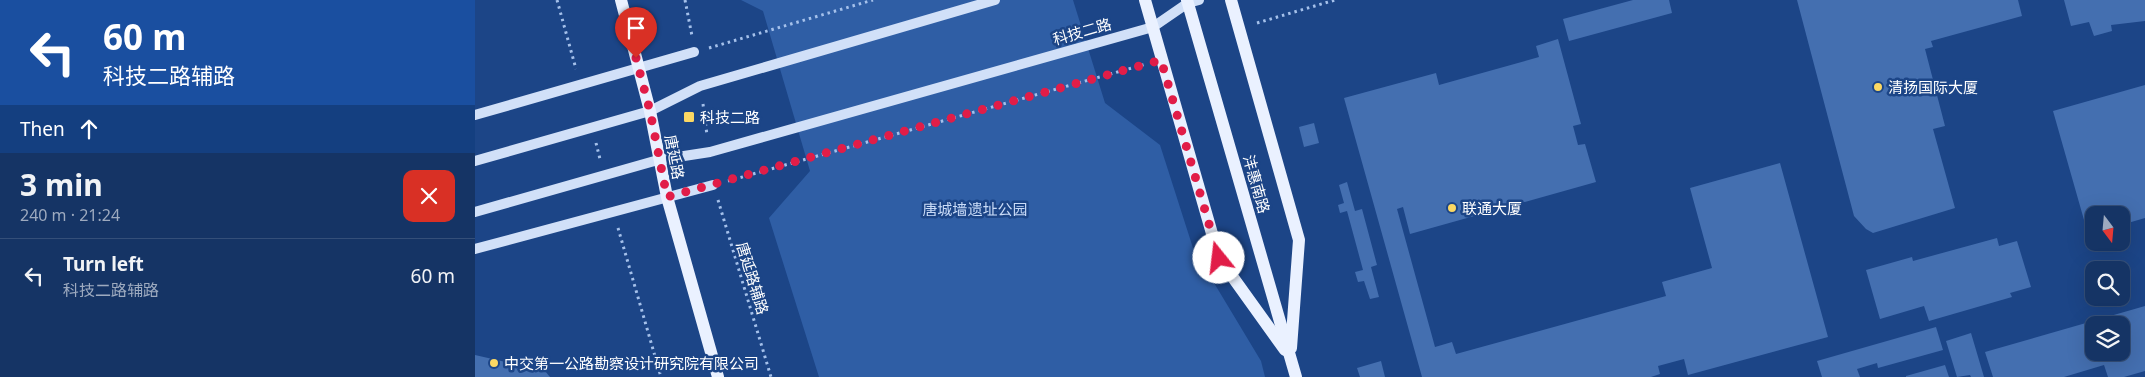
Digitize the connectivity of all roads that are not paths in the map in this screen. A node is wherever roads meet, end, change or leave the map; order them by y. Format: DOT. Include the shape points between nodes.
graph roads {
  1 [pos="621,0"];
  2 [pos="995,0"];
  3 [pos="1145,0"];
  4 [pos="1231,0"];
  5 [pos="1192,1"];
  6 [pos="1153,27"];
  7 [pos="694,52"];
  8 [pos="639,68"];
  9 [pos="650,111"];
  10 [pos="475,115"];
  11 [pos="658,160"];
  12 [pos="475,162"];
  13 [pos="713,185"];
  14 [pos="667,197"];
  15 [pos="475,212"];
  16 [pos="475,249"];
  17 [pos="1291,358"];
  18 [pos="718,377"];
  19 [pos="1296,377"];
  1 -- 8 [label="main road, 唐延路"];
  2 -- 9 [label="main road" via="700,86"];
  3 -- 6 [label="main road"];
  4 -- 17 [label="main road" via="1299,240"];
  5 -- 6 [label="main road, 科技二路"];
  5 -- 17 [label="main road, 沣惠南路"];
  6 -- 11 [label="main road, 科技二路" via="710,152"];
  6 -- 17 [label="main road" via="1219,258"];
  7 -- 8 [label="main road"];
  8 -- 9 [label="main road, 唐延路"];
  8 -- 10 [label="main road"];
  9 -- 11 [label="main road, 唐延路"];
  9 -- 12 [label="main road"];
  11 -- 14 [label="main road, 唐延路"];
  11 -- 15 [label="main road, 科技二路"];
  13 -- 14 [label="main road"];
  14 -- 16 [label="main road"];
  14 -- 18 [label="main road, 唐延路"];
  17 -- 19 [label="main road, 沣惠南路"];
}
